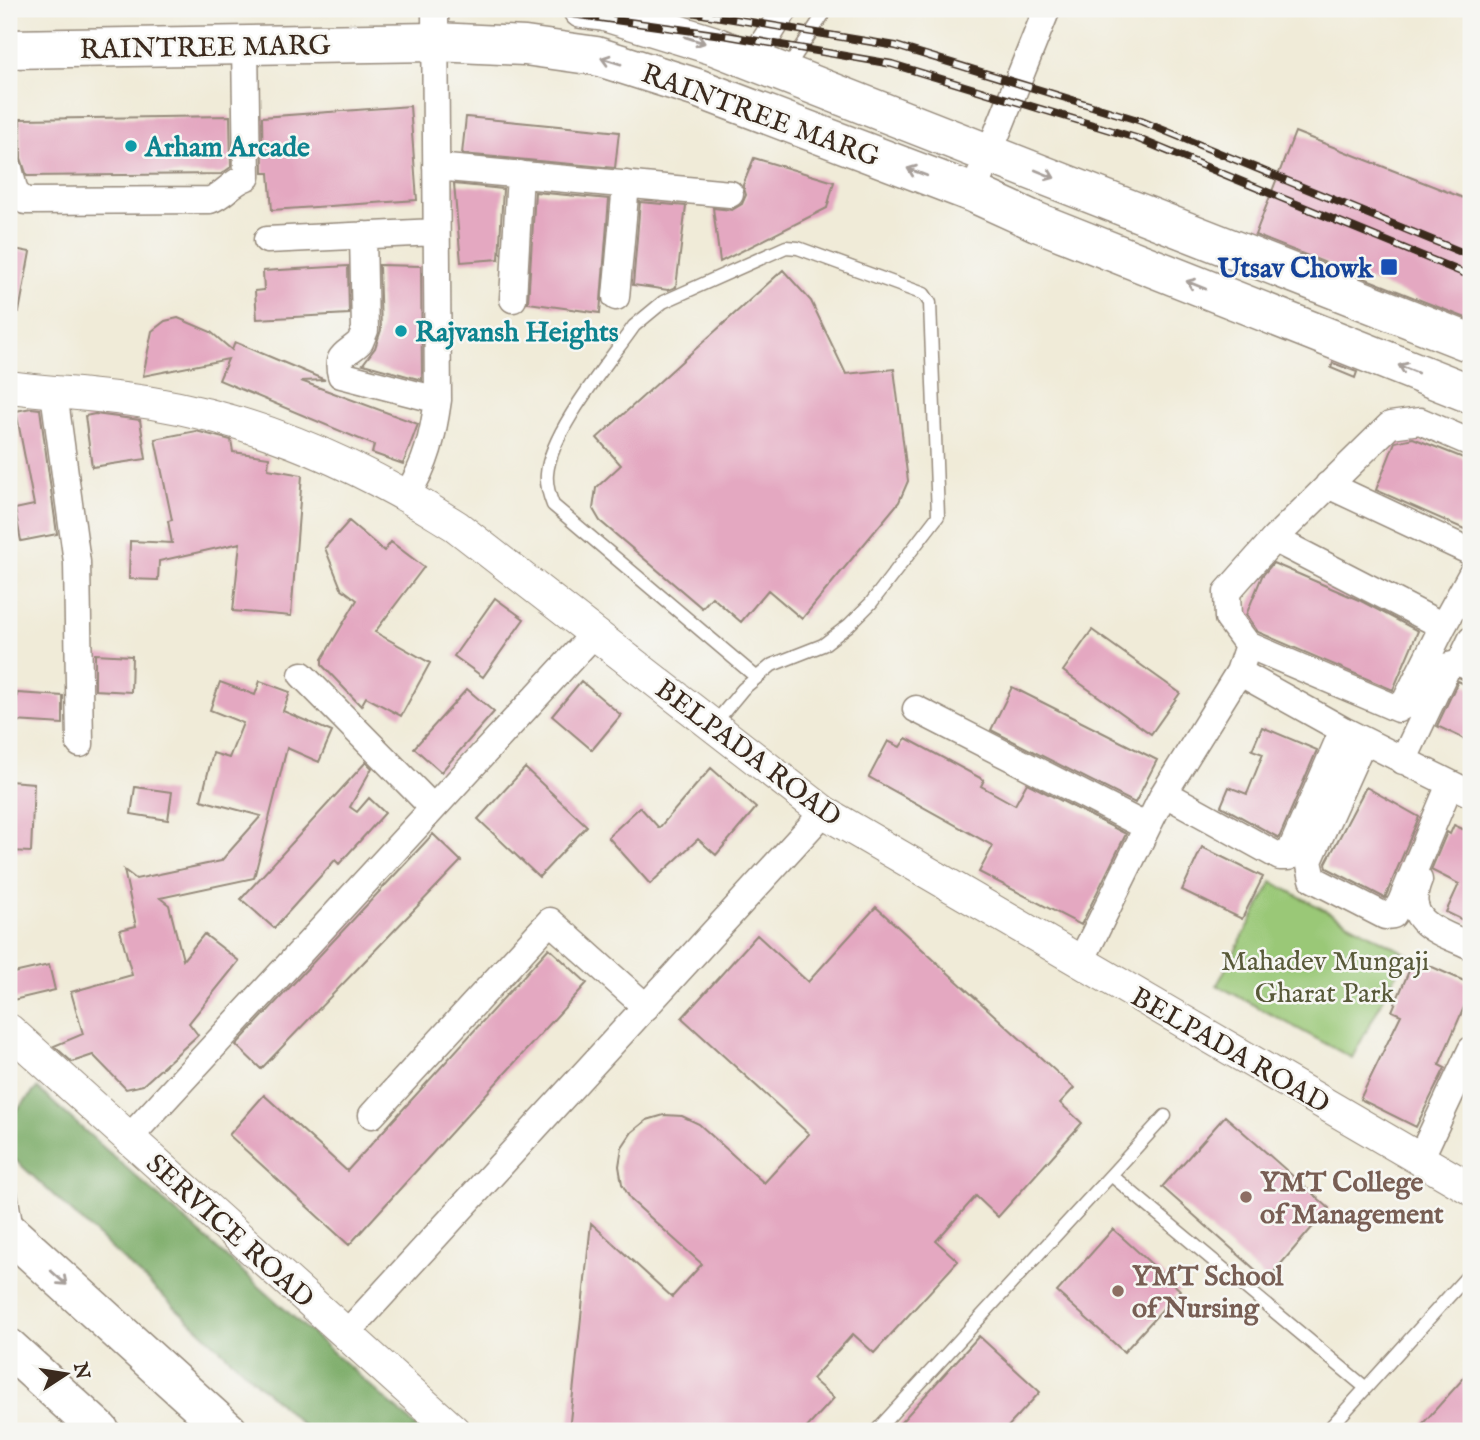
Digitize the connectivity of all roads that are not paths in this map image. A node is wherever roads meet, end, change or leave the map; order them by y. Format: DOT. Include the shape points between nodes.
graph roads {
  1 [pos="582,9"];
  2 [pos="785,9"];
  3 [pos="827,9"];
  4 [pos="1047,9"];
  5 [pos="435,25"];
  6 [pos="245,45"];
  7 [pos="9,49"];
  8 [pos="768,67"];
  9 [pos="990,152"];
  10 [pos="436,167"];
  11 [pos="9,168"];
  12 [pos="520,174"];
  13 [pos="626,184"];
  14 [pos="973,193"];
  15 [pos="730,194"];
  16 [pos="436,232"];
  17 [pos="363,235"];
  18 [pos="267,240"];
  19 [pos="616,297"];
  20 [pos="513,299"];
  21 [pos="1471,343"];
  22 [pos="9,387"];
  23 [pos="54,393"];
  24 [pos="1471,394"];
  25 [pos="438,400"];
  26 [pos="1471,443"];
  27 [pos="1328,485"];
  28 [pos="407,494"];
  29 [pos="1274,539"];
  30 [pos="1471,552"];
  31 [pos="1471,575"];
  32 [pos="1443,626"];
  33 [pos="594,634"];
  34 [pos="1248,645"];
  35 [pos="1468,657"];
  36 [pos="1239,672"];
  37 [pos="302,675"];
  38 [pos="756,677"];
  39 [pos="1392,707"];
  40 [pos="916,709"];
  41 [pos="712,725"];
  42 [pos="1360,739"];
  43 [pos="80,744"];
  44 [pos="1403,761"];
  45 [pos="1460,788"];
  46 [pos="433,808"];
  47 [pos="1157,808"];
  48 [pos="824,812"];
  49 [pos="1189,821"];
  50 [pos="1471,946"];
  51 [pos="1081,961"];
  52 [pos="646,1007"];
  53 [pos="9,1030"];
  54 [pos="1471,1050"];
  55 [pos="372,1115"];
  56 [pos="1165,1116"];
  57 [pos="129,1138"];
  58 [pos="1420,1159"];
  59 [pos="1111,1175"];
  60 [pos="9,1181"];
  61 [pos="1471,1189"];
  62 [pos="14,1236"];
  63 [pos="1471,1272"];
  64 [pos="346,1334"];
  65 [pos="9,1348"];
  66 [pos="1366,1388"];
  67 [pos="100,1431"];
  68 [pos="228,1431"];
  69 [pos="454,1431"];
  70 [pos="876,1431"];
  71 [pos="1327,1431"];
  1 -- 8 [label="main road, RAINTREE MARG, one-way" via="606,12"];
  2 -- 8 [label="street"];
  3 -- 8 [label="lane"];
  4 -- 9 [label="street"];
  5 -- 6 [label="main road, RAINTREE MARG"];
  5 -- 10 [label="street"];
  14 -- 5 [label="main road, RAINTREE MARG, one-way" via="697,88 596,56 525,46"];
  6 -- 7 [label="main road, RAINTREE MARG"];
  6 -- 11 [label="street" via="247,177 233,181 220,197 25,201 15,193"];
  8 -- 9 [label="main road, RAINTREE MARG"];
  9 -- 14 [label="street"];
  9 -- 21 [label="main road, RAINTREE MARG, one-way"];
  10 -- 12 [label="street"];
  10 -- 16 [label="street"];
  12 -- 13 [label="street"];
  12 -- 20 [label="street"];
  13 -- 15 [label="street"];
  13 -- 19 [label="street"];
  24 -- 14 [label="main road, RAINTREE MARG, one-way"];
  16 -- 17 [label="street"];
  16 -- 25 [label="street"];
  17 -- 18 [label="street"];
  17 -- 25 [label="street" via="365,330 360,342 343,353 341,375"];
  22 -- 23 [label="street, BELPADA ROAD"];
  23 -- 28 [label="street, BELPADA ROAD" via="150,402 216,416 350,464"];
  23 -- 43 [label="street" via="76,562"];
  25 -- 28 [label="street" via="422,471"];
  26 -- 27 [label="street" via="1420,421 1400,422 1390,425"];
  27 -- 29 [label="street"];
  27 -- 30 [label="street"];
  28 -- 33 [label="street, BELPADA ROAD" via="456,526"];
  29 -- 32 [label="street"];
  29 -- 34 [label="street" via="1227,592 1228,618"];
  31 -- 32 [label="street"];
  32 -- 39 [label="street" via="1403,706"];
  33 -- 41 [label="street, BELPADA ROAD"];
  33 -- 46 [label="street"];
  34 -- 36 [label="street"];
  34 -- 39 [label="street"];
  35 -- 44 [label="street" via="1448,666"];
  36 -- 42 [label="street"];
  36 -- 47 [label="street"];
  37 -- 46 [label="street"];
  38 -- 38 [label="lane" via="553,505 547,473 565,426 647,314 663,302 786,247 798,248 925,294 932,311 938,516 849,625 823,645 772,665"];
  38 -- 41 [label="lane"];
  39 -- 42 [label="street"];
  40 -- 47 [label="street"];
  41 -- 48 [label="street, BELPADA ROAD"];
  42 -- 44 [label="street"];
  42 -- 45 [label="street" via="1309,869 1313,879 1385,916 1392,915 1401,902"];
  42 -- 47 [label="street" via="1288,857"];
  44 -- 45 [label="street"];
  45 -- 50 [label="street" via="1414,892 1415,906 1428,926"];
  46 -- 57 [label="street"];
  47 -- 49 [label="street"];
  47 -- 51 [label="street"];
  48 -- 51 [label="street, BELPADA ROAD"];
  48 -- 52 [label="street"];
  51 -- 58 [label="street, BELPADA ROAD"];
  52 -- 55 [label="street" via="550,921"];
  52 -- 64 [label="street"];
  53 -- 57 [label="street, SERVICE ROAD"];
  54 -- 58 [label="street"];
  56 -- 59 [label="lane"];
  57 -- 64 [label="street, SERVICE ROAD"];
  58 -- 61 [label="street, BELPADA ROAD"];
  59 -- 66 [label="lane"];
  59 -- 70 [label="lane"];
  60 -- 62 [label="lane"];
  62 -- 68 [label="main road, one-way"];
  63 -- 66 [label="lane"];
  64 -- 69 [label="street, SERVICE ROAD"];
  65 -- 67 [label="main road"];
  66 -- 71 [label="lane"];
}
